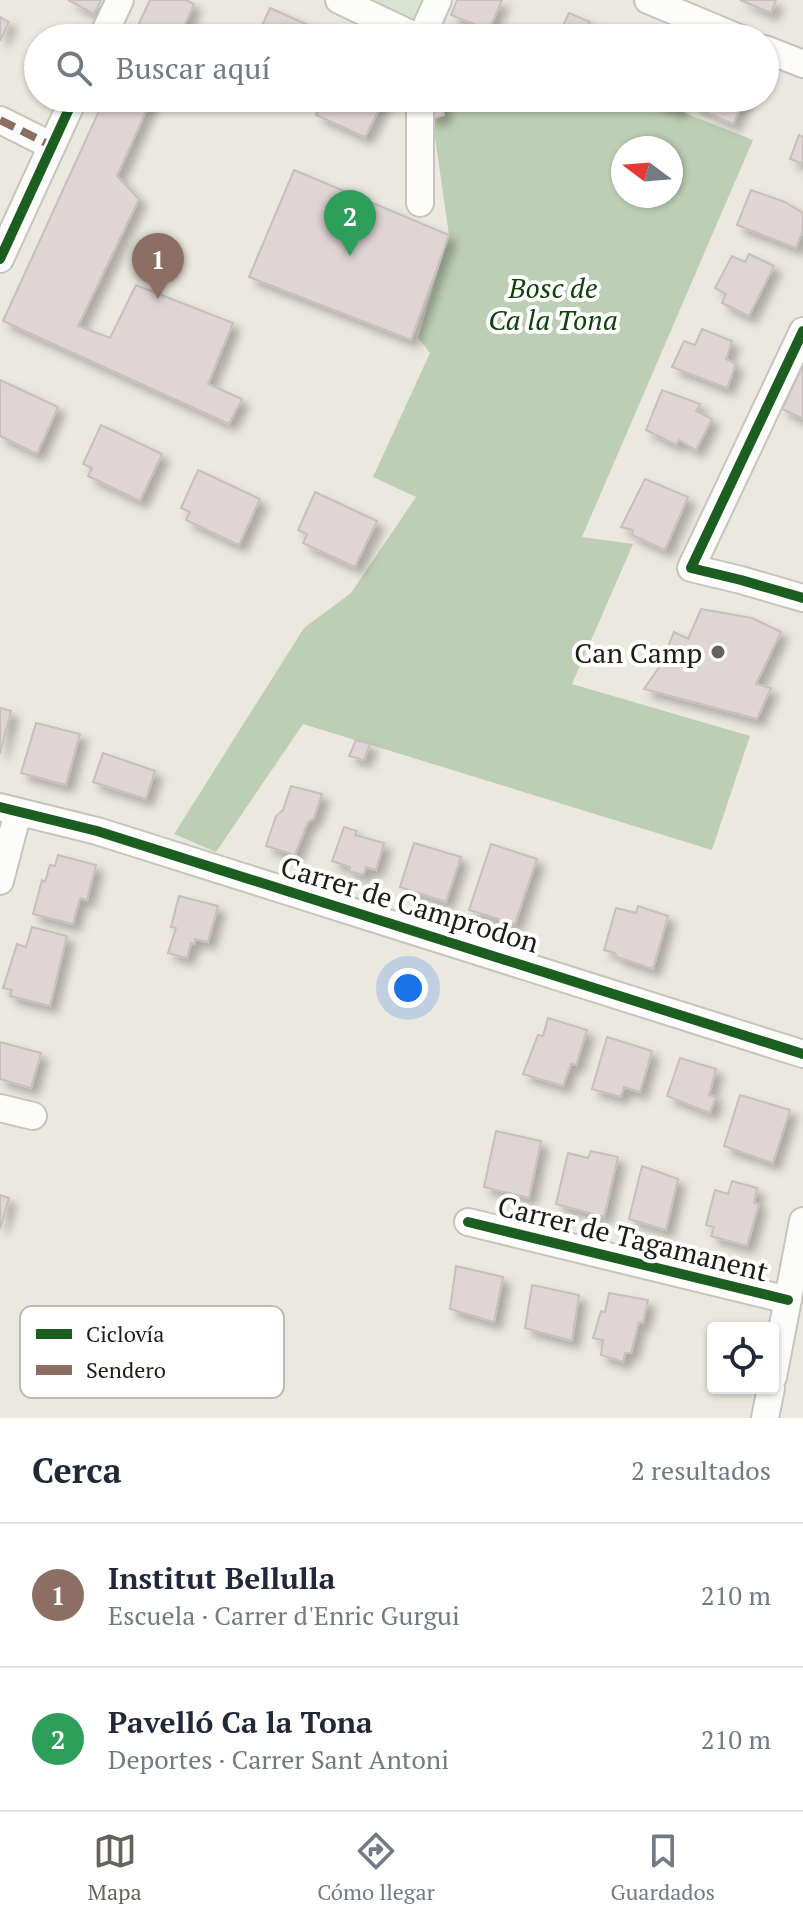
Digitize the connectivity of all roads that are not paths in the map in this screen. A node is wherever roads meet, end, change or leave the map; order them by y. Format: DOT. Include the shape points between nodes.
graph roads {
  1 [pos="120,0"];
  2 [pos="339,0"];
  3 [pos="438,0"];
  4 [pos="648,0"];
  5 [pos="697,9"];
  6 [pos="109,24"];
  7 [pos="390,24"];
  8 [pos="427,24"];
  9 [pos="719,24"];
  10 [pos="779,55"];
  11 [pos="803,64"];
  12 [pos="68,112"];
  13 [pos="420,112"];
  14 [pos="0,120"];
  15 [pos="52,146"];
  16 [pos="420,203"];
  17 [pos="0,259"];
  18 [pos="803,331"];
  19 [pos="803,598"];
  20 [pos="9,809"];
  21 [pos="0,881"];
  22 [pos="803,1054"];
  23 [pos="0,1108"];
  24 [pos="33,1116"];
  25 [pos="803,1221"];
  26 [pos="468,1222"];
  27 [pos="788,1300"];
  28 [pos="779,1346"];
  29 [pos="770,1394"];
  30 [pos="765,1418"];
  1 -- 6 [label="street"];
  2 -- 7 [label="street"];
  3 -- 8 [label="street"];
  4 -- 5 [label="street"];
  5 -- 9 [label="street"];
  10 -- 11 [label="street"];
  12 -- 15 [label="street"];
  13 -- 16 [label="street"];
  14 -- 15 [label="street"];
  15 -- 17 [label="street"];
  18 -- 19 [label="street" via="691,568"];
  20 -- 21 [label="street"];
  20 -- 22 [label="street, Carrer de Camprodon" via="97,831"];
  23 -- 24 [label="street"];
  25 -- 27 [label="street"];
  26 -- 27 [label="street, Carrer de Tagamanent"];
  27 -- 28 [label="street"];
  29 -- 30 [label="street"];
}
